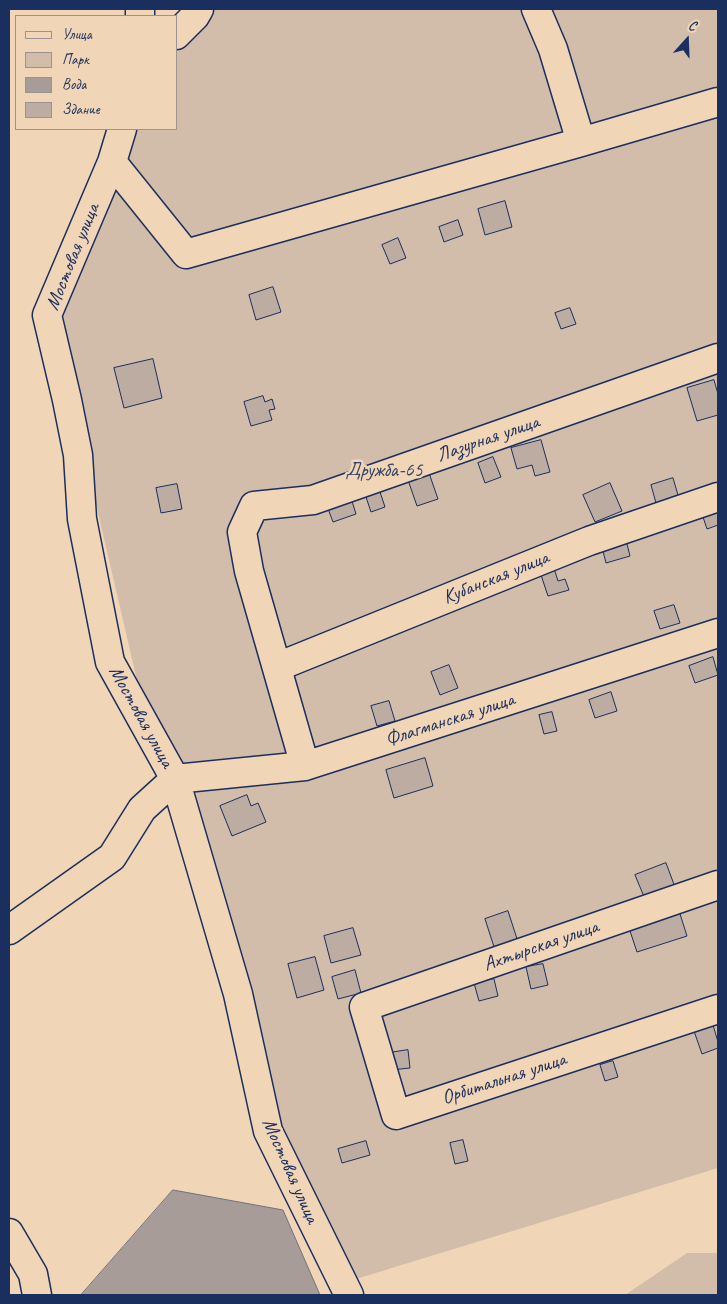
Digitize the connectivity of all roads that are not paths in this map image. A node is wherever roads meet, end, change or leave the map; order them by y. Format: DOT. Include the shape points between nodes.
graph roads {
  1 [pos="199,9"];
  2 [pos="536,9"];
  3 [pos="178,33"];
  4 [pos="718,102"];
  5 [pos="122,130"];
  6 [pos="581,142"];
  7 [pos="112,162"];
  8 [pos="718,358"];
  9 [pos="718,497"];
  10 [pos="718,633"];
  11 [pos="276,667"];
  12 [pos="306,766"];
  13 [pos="175,779"];
  14 [pos="718,885"];
  15 [pos="9,930"];
  16 [pos="364,1007"];
  17 [pos="718,1009"];
  18 [pos="9,1234"];
  19 [pos="37,1295"];
  20 [pos="349,1295"];
  1 -- 3 [label="lane"];
  2 -- 6 [label="lane" via="553,49"];
  4 -- 6 [label="lane"];
  5 -- 7 [label="lane, Мостовая улица"];
  6 -- 7 [label="lane" via="186,254"];
  7 -- 13 [label="lane, Мостовая улица" via="47,315 78,455 82,518 110,662"];
  8 -- 11 [label="lane, Лазурная улица" via="313,500 254,506 242,532 249,571"];
  9 -- 11 [label="lane, Кубанская улица" via="589,541"];
  10 -- 12 [label="lane, Флагманская улица"];
  11 -- 12 [label="lane"];
  12 -- 13 [label="lane, Флагманская улица"];
  13 -- 15 [label="lane" via="142,809 112,858"];
  13 -- 20 [label="lane, Мостовая улица" via="238,994 268,1131"];
  14 -- 16 [label="lane, Ахтырская улица"];
  16 -- 17 [label="lane, Орбитальная улица" via="396,1115"];
  18 -- 19 [label="lane" via="33,1274"];
}
